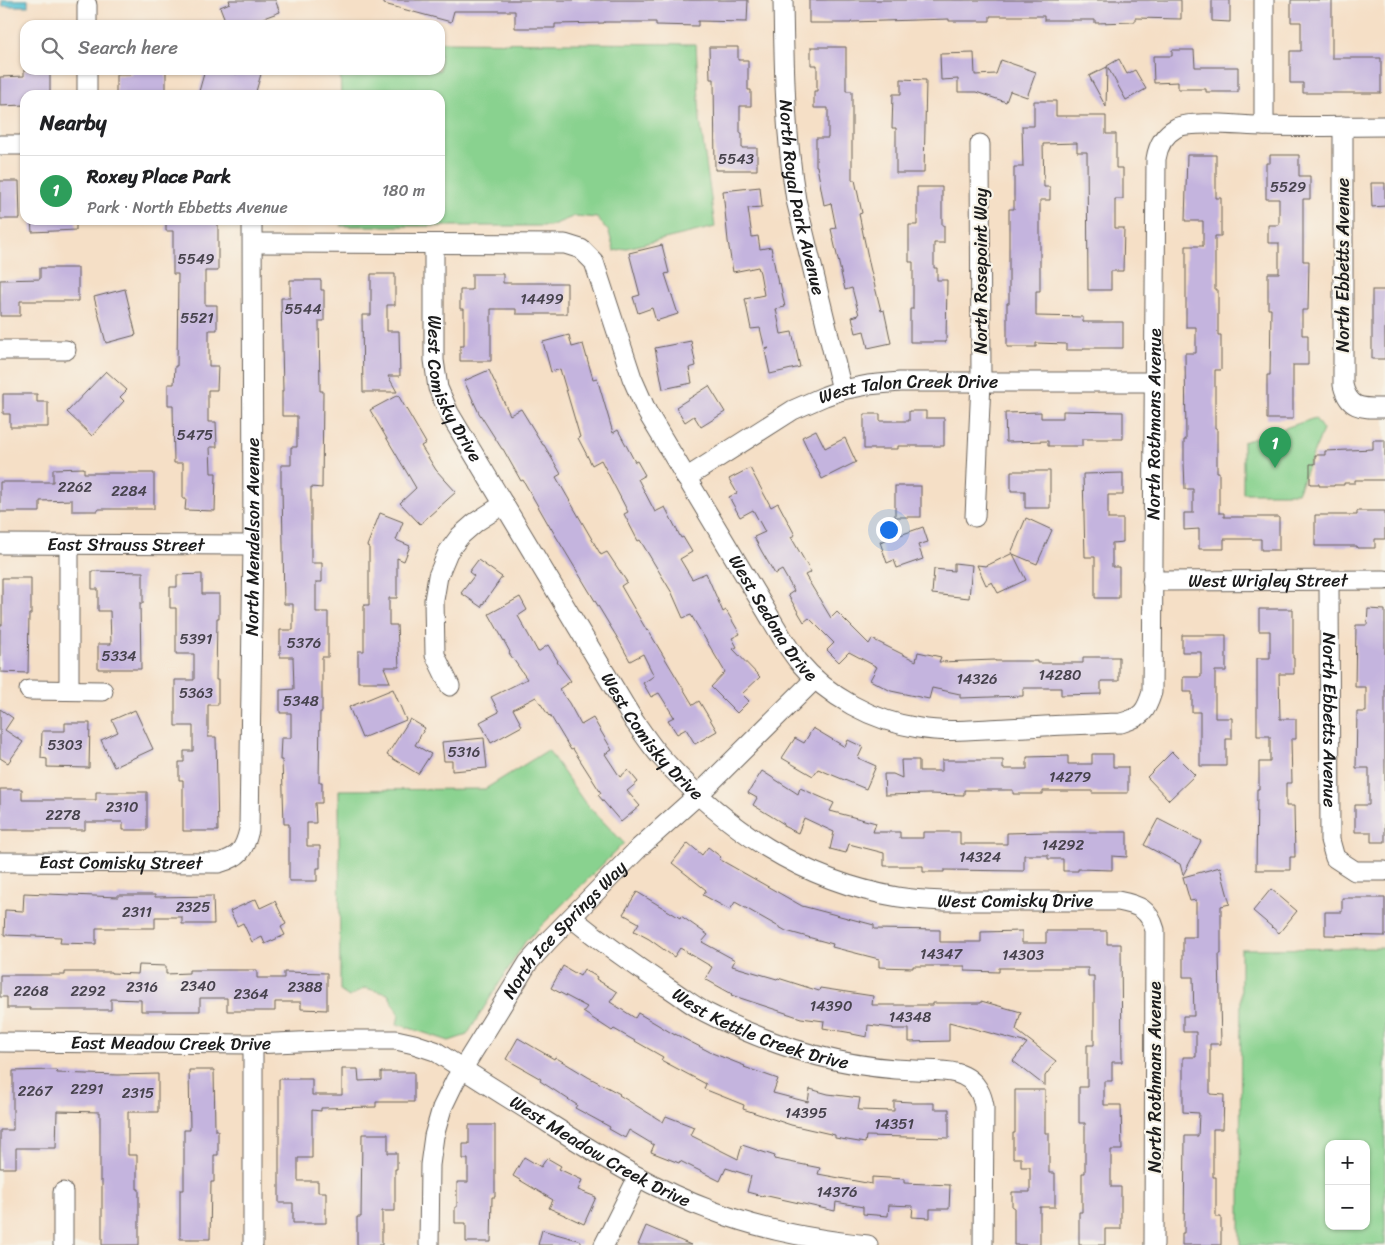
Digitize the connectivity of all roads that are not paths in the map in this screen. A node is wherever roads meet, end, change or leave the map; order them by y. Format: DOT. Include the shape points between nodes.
graph roads {
  1 [pos="783,0"];
  2 [pos="1264,0"];
  3 [pos="88,5"];
  4 [pos="87,20"];
  5 [pos="87,75"];
  6 [pos="87,90"];
  7 [pos="1264,126"];
  8 [pos="1342,126"];
  9 [pos="1385,126"];
  10 [pos="980,144"];
  11 [pos="0,145"];
  12 [pos="20,145"];
  13 [pos="252,225"];
  14 [pos="253,243"];
  15 [pos="434,244"];
  16 [pos="0,350"];
  17 [pos="66,350"];
  18 [pos="981,382"];
  19 [pos="1154,382"];
  20 [pos="842,390"];
  21 [pos="1385,408"];
  22 [pos="686,478"];
  23 [pos="504,504"];
  24 [pos="975,517"];
  25 [pos="0,544"];
  26 [pos="69,544"];
  27 [pos="253,545"];
  28 [pos="1385,580"];
  29 [pos="1152,581"];
  30 [pos="1329,581"];
  31 [pos="815,679"];
  32 [pos="450,686"];
  33 [pos="29,690"];
  34 [pos="69,690"];
  35 [pos="103,691"];
  36 [pos="1143,713"];
  37 [pos="698,795"];
  38 [pos="240,852"];
  39 [pos="0,862"];
  40 [pos="1385,871"];
  41 [pos="1146,911"];
  42 [pos="572,918"];
  43 [pos="343,1040"];
  44 [pos="0,1042"];
  45 [pos="253,1044"];
  46 [pos="463,1069"];
  47 [pos="638,1177"];
  48 [pos="63,1192"];
  49 [pos="818,1242"];
  50 [pos="63,1245"];
  51 [pos="253,1245"];
  52 [pos="429,1245"];
  53 [pos="604,1245"];
  54 [pos="868,1245"];
  55 [pos="983,1245"];
  56 [pos="1154,1245"];
  1 -- 20 [label="street, North Royal Park Avenue" via="792,176"];
  2 -- 7 [label="street"];
  3 -- 4 [label="street"];
  5 -- 6 [label="street"];
  7 -- 8 [label="street"];
  7 -- 19 [label="street, North Rothmans Avenue" via="1188,124 1165,136 1158,147"];
  8 -- 9 [label="street"];
  8 -- 21 [label="street, North Ebbetts Avenue" via="1343,385 1350,402"];
  10 -- 18 [label="street, North Rosepoint Way"];
  11 -- 12 [label="street"];
  13 -- 14 [label="street, North Mendelson Avenue"];
  14 -- 15 [label="street"];
  14 -- 27 [label="street, North Mendelson Avenue"];
  15 -- 22 [label="street, West Sedona Drive" via="565,244 581,249 594,262 639,396"];
  15 -- 23 [label="street, West Comisky Drive" via="434,360 438,388 449,413"];
  16 -- 17 [label="street"];
  18 -- 19 [label="street, West Talon Creek Drive"];
  18 -- 20 [label="street, West Talon Creek Drive" via="900,382"];
  18 -- 24 [label="street, North Rosepoint Way"];
  19 -- 29 [label="street, North Rothmans Avenue"];
  20 -- 22 [label="street, West Talon Creek Drive" via="793,410"];
  22 -- 31 [label="street, West Sedona Drive" via="783,639 798,662"];
  23 -- 32 [label="street" via="460,536 448,552 438,576 434,600 435,655"];
  23 -- 37 [label="street, West Comisky Drive" via="634,721 660,756"];
  25 -- 26 [label="street, East Strauss Street"];
  26 -- 27 [label="street, East Strauss Street"];
  26 -- 34 [label="street"];
  27 -- 38 [label="street, North Mendelson Avenue" via="249,830"];
  28 -- 30 [label="street, West Wrigley Street"];
  29 -- 30 [label="street, West Wrigley Street"];
  29 -- 36 [label="street, North Rothmans Avenue" via="1152,692"];
  30 -- 40 [label="street, North Ebbetts Avenue" via="1330,840 1335,858 1355,871"];
  31 -- 36 [label="street, West Sedona Drive" via="864,712 920,728 951,730 1121,722 1135,719"];
  31 -- 37 [label="street, North Ice Springs Way"];
  33 -- 34 [label="street"];
  34 -- 35 [label="street"];
  37 -- 41 [label="street, West Comisky Drive" via="766,849 806,869 854,887 898,897 937,901 1118,901 1133,903"];
  37 -- 42 [label="street, North Ice Springs Way" via="640,847"];
  38 -- 39 [label="street, East Comisky Street" via="219,863"];
  41 -- 56 [label="street, North Rothmans Avenue" via="1155,930"];
  42 -- 46 [label="street, North Ice Springs Way" via="528,963"];
  42 -- 55 [label="street, West Kettle Creek Drive" via="625,960 704,1011 756,1036 844,1063 894,1070 950,1071 973,1082 984,1106"];
  43 -- 45 [label="street, East Meadow Creek Drive"];
  43 -- 46 [label="street, West Meadow Creek Drive" via="405,1041 435,1051"];
  44 -- 45 [label="street, East Meadow Creek Drive"];
  45 -- 51 [label="street"];
  46 -- 47 [label="street, West Meadow Creek Drive"];
  46 -- 52 [label="street, North Ice Springs Way" via="442,1108 434,1136 430,1166"];
  47 -- 49 [label="street, West Meadow Creek Drive" via="712,1211"];
  47 -- 53 [label="street"];
  48 -- 50 [label="street"];
  49 -- 54 [label="street, West Meadow Creek Drive"];
}
